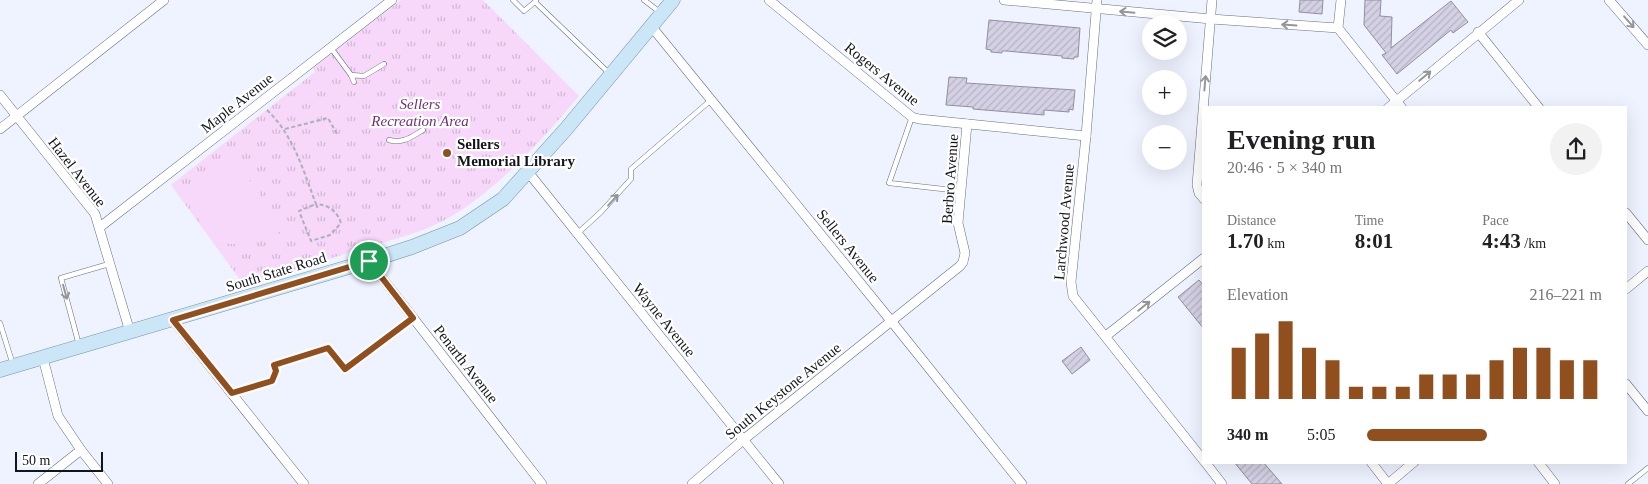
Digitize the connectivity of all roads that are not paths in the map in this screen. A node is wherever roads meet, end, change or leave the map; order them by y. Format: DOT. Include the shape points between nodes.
graph roads {
  1 [pos="164,0"];
  2 [pos="392,0"];
  3 [pos="513,0"];
  4 [pos="644,0"];
  5 [pos="673,0"];
  6 [pos="769,0"];
  7 [pos="1004,0"];
  8 [pos="1212,0"];
  9 [pos="1341,0"];
  10 [pos="1609,0"];
  11 [pos="536,1"];
  12 [pos="1516,1"];
  13 [pos="1096,4"];
  14 [pos="662,13"];
  15 [pos="1211,19"];
  16 [pos="651,26"];
  17 [pos="1338,28"];
  18 [pos="1478,32"];
  19 [pos="1648,45"];
  20 [pos="330,47"];
  21 [pos="384,64"];
  22 [pos="351,75"];
  23 [pos="611,75"];
  24 [pos="354,82"];
  25 [pos="0,95"];
  26 [pos="711,100"];
  27 [pos="1399,104"];
  28 [pos="1204,106"];
  29 [pos="1538,106"];
  30 [pos="16,117"];
  31 [pos="912,117"];
  32 [pos="967,124"];
  33 [pos="1202,126"];
  34 [pos="0,129"];
  35 [pos="423,130"];
  36 [pos="1086,136"];
  37 [pos="389,140"];
  38 [pos="528,172"];
  39 [pos="961,191"];
  40 [pos="1202,197"];
  41 [pos="1627,214"];
  42 [pos="100,227"];
  43 [pos="578,234"];
  44 [pos="1648,240"];
  45 [pos="1202,260"];
  46 [pos="369,261"];
  47 [pos="110,264"];
  48 [pos="1648,271"];
  49 [pos="1627,288"];
  50 [pos="413,318"];
  51 [pos="173,320"];
  52 [pos="892,322"];
  53 [pos="0,323"];
  54 [pos="130,332"];
  55 [pos="1106,336"];
  56 [pos="80,347"];
  57 [pos="43,358"];
  58 [pos="14,366"];
  59 [pos="0,370"];
  60 [pos="1627,385"];
  61 [pos="232,393"];
  62 [pos="1648,411"];
  63 [pos="743,440"];
  64 [pos="81,450"];
  65 [pos="1202,459"];
  66 [pos="1206,464"];
  67 [pos="1373,464"];
  68 [pos="1412,464"];
  69 [pos="1540,464"];
  70 [pos="1648,468"];
  71 [pos="38,484"];
  72 [pos="108,484"];
  73 [pos="304,484"];
  74 [pos="542,484"];
  75 [pos="692,484"];
  76 [pos="779,484"];
  77 [pos="1022,484"];
  78 [pos="1222,484"];
  79 [pos="1388,484"];
  80 [pos="1555,484"];
  81 [pos="1628,484"];
  1 -- 30 [label="street"];
  2 -- 20 [label="street, Maple Avenue"];
  3 -- 11 [label="lane" via="524,11"];
  4 -- 14 [label="lane"];
  5 -- 14 [label="main road, South State Road"];
  6 -- 31 [label="street, Rogers Avenue"];
  7 -- 13 [label="street"];
  8 -- 15 [label="street"];
  9 -- 17 [label="street"];
  10 -- 19 [label="street, one-way"];
  11 -- 23 [label="lane"];
  12 -- 18 [label="street"];
  15 -- 13 [label="street, one-way"];
  13 -- 36 [label="street, Larchwood Avenue"];
  14 -- 16 [label="main road, South State Road"];
  17 -- 15 [label="street, one-way"];
  28 -- 15 [label="street, one-way"];
  16 -- 23 [label="main road, South State Road"];
  16 -- 26 [label="street, Sellers Avenue"];
  17 -- 27 [label="street"];
  27 -- 18 [label="street, one-way"];
  18 -- 29 [label="street"];
  20 -- 22 [label="lane"];
  20 -- 42 [label="street, Maple Avenue"];
  21 -- 22 [label="lane" via="364,76"];
  22 -- 24 [label="lane"];
  23 -- 38 [label="main road, South State Road"];
  25 -- 30 [label="street, Hazel Avenue"];
  43 -- 26 [label="lane, one-way" via="631,179 631,169"];
  26 -- 52 [label="street, Sellers Avenue"];
  30 -- 34 [label="street"];
  30 -- 42 [label="street, Hazel Avenue" via="95,214"];
  31 -- 32 [label="street, Rogers Avenue"];
  31 -- 39 [label="lane" via="889,183"];
  32 -- 36 [label="street, Rogers Avenue"];
  32 -- 39 [label="street, Berbro Avenue"];
  40 -- 33 [label="street, one-way" via="1197,185"];
  35 -- 37 [label="lane" via="406,140"];
  36 -- 55 [label="street, Larchwood Avenue" via="1071,290"];
  38 -- 43 [label="street, Wayne Avenue"];
  38 -- 46 [label="main road, South State Road" via="502,199 460,228"];
  39 -- 52 [label="street, Berbro Avenue" via="958,223 965,253 963,262"];
  41 -- 44 [label="street"];
  42 -- 47 [label="street, Hazel Avenue"];
  43 -- 63 [label="street, Wayne Avenue"];
  55 -- 45 [label="street, one-way"];
  46 -- 50 [label="street, Penarth Avenue"];
  46 -- 51 [label="main road, South State Road"];
  47 -- 54 [label="street, Hazel Avenue"];
  47 -- 56 [label="lane, one-way" via="61,278"];
  48 -- 49 [label="street"];
  50 -- 61 [label="lane" via="345,369 328,348 274,365 276,371 272,381"];
  50 -- 74 [label="street, Penarth Avenue"];
  51 -- 54 [label="main road, South State Road"];
  51 -- 61 [label="street"];
  52 -- 63 [label="street, South Keystone Avenue"];
  52 -- 77 [label="street, Sellers Avenue"];
  53 -- 58 [label="lane"];
  54 -- 56 [label="main road, South State Road"];
  55 -- 65 [label="street, Larchwood Avenue"];
  56 -- 57 [label="main road, South State Road"];
  57 -- 58 [label="main road, South State Road"];
  57 -- 64 [label="street" via="58,416"];
  58 -- 59 [label="main road, South State Road"];
  60 -- 62 [label="street"];
  61 -- 73 [label="street"];
  63 -- 75 [label="street, South Keystone Avenue"];
  63 -- 76 [label="street, Wayne Avenue"];
  64 -- 71 [label="street"];
  64 -- 72 [label="street"];
  66 -- 78 [label="street, Larchwood Avenue"];
  67 -- 79 [label="street"];
  68 -- 79 [label="street"];
  69 -- 80 [label="street"];
  70 -- 81 [label="lane"];
}
